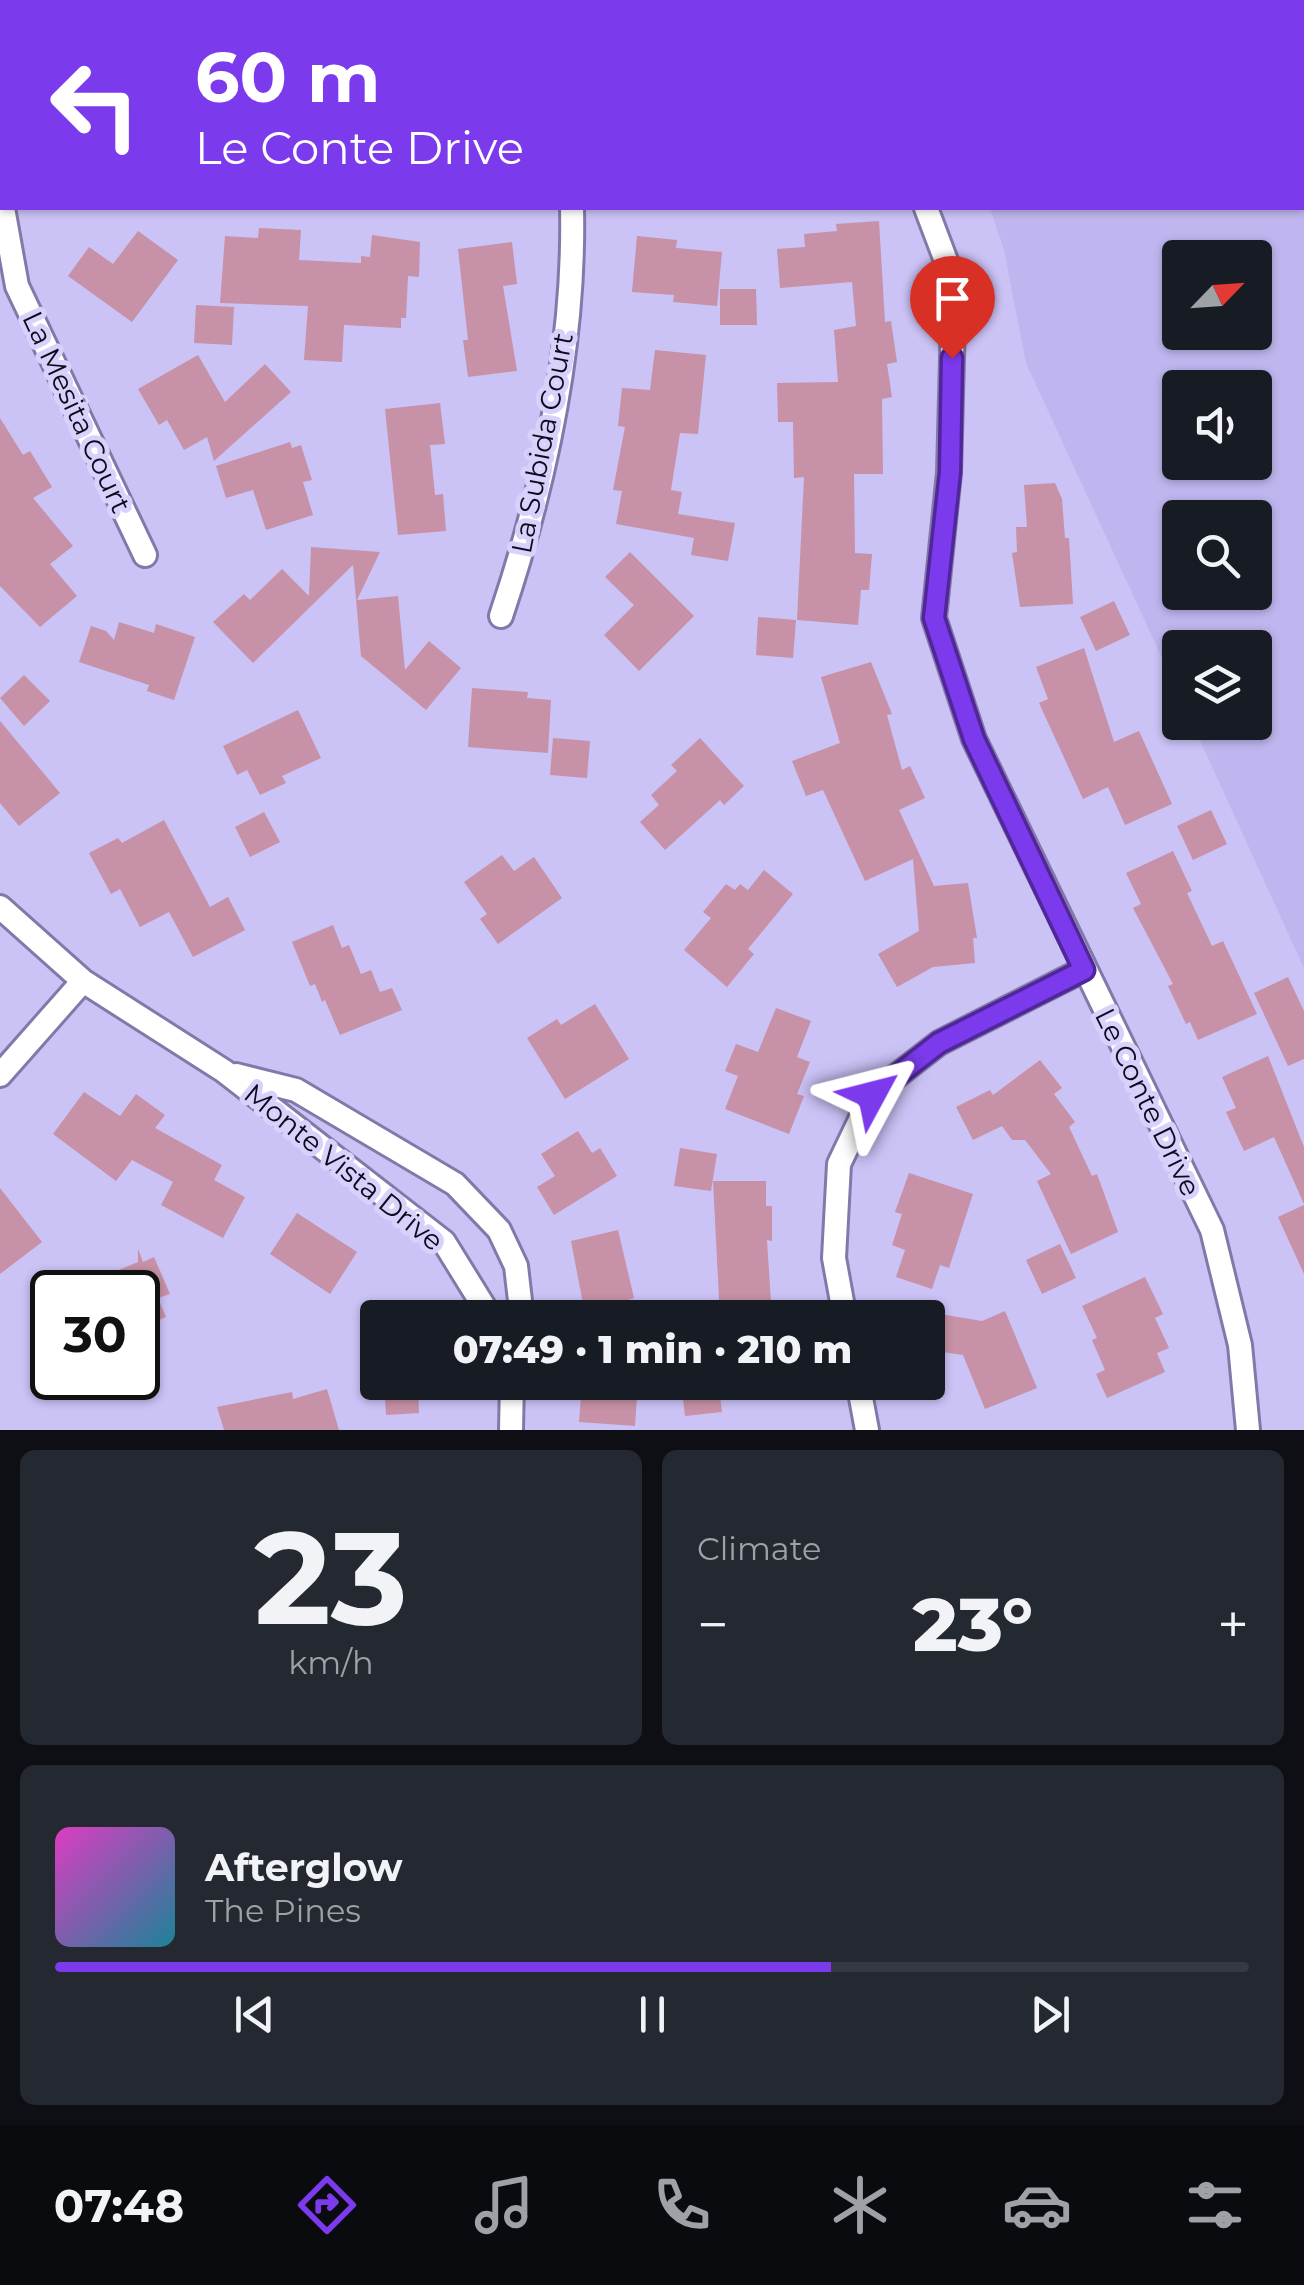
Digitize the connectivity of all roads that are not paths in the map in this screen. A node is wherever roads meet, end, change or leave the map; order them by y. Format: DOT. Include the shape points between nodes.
graph roads {
  1 [pos="4,210"];
  2 [pos="572,210"];
  3 [pos="927,210"];
  4 [pos="145,556"];
  5 [pos="501,616"];
  6 [pos="0,907"];
  7 [pos="1084,970"];
  8 [pos="83,982"];
  9 [pos="224,1072"];
  10 [pos="0,1076"];
  11 [pos="480,1300"];
  12 [pos="520,1300"];
  13 [pos="842,1300"];
  14 [pos="512,1400"];
  15 [pos="861,1400"];
  16 [pos="511,1430"];
  17 [pos="867,1430"];
  18 [pos="1248,1430"];
  1 -- 4 [label="street, La Mesita Court" via="17,286"];
  2 -- 5 [label="street, La Subida Court" via="562,368 531,522"];
  3 -- 7 [label="street, Le Conte Drive" via="954,282 950,472 934,618 974,739"];
  6 -- 8 [label="street, Monte Vista Drive"];
  7 -- 13 [label="street" via="939,1043 872,1095 839,1164 834,1258"];
  7 -- 18 [label="street, Le Conte Drive" via="1212,1230 1240,1345"];
  8 -- 9 [label="street, Monte Vista Drive"];
  8 -- 10 [label="street"];
  9 -- 11 [label="street, Monte Vista Drive" via="444,1242"];
  9 -- 12 [label="street, Monte Vista Drive" via="296,1090 455,1184 499,1230 516,1266"];
  14 -- 16 [label="street"];
  15 -- 17 [label="street"];
}
